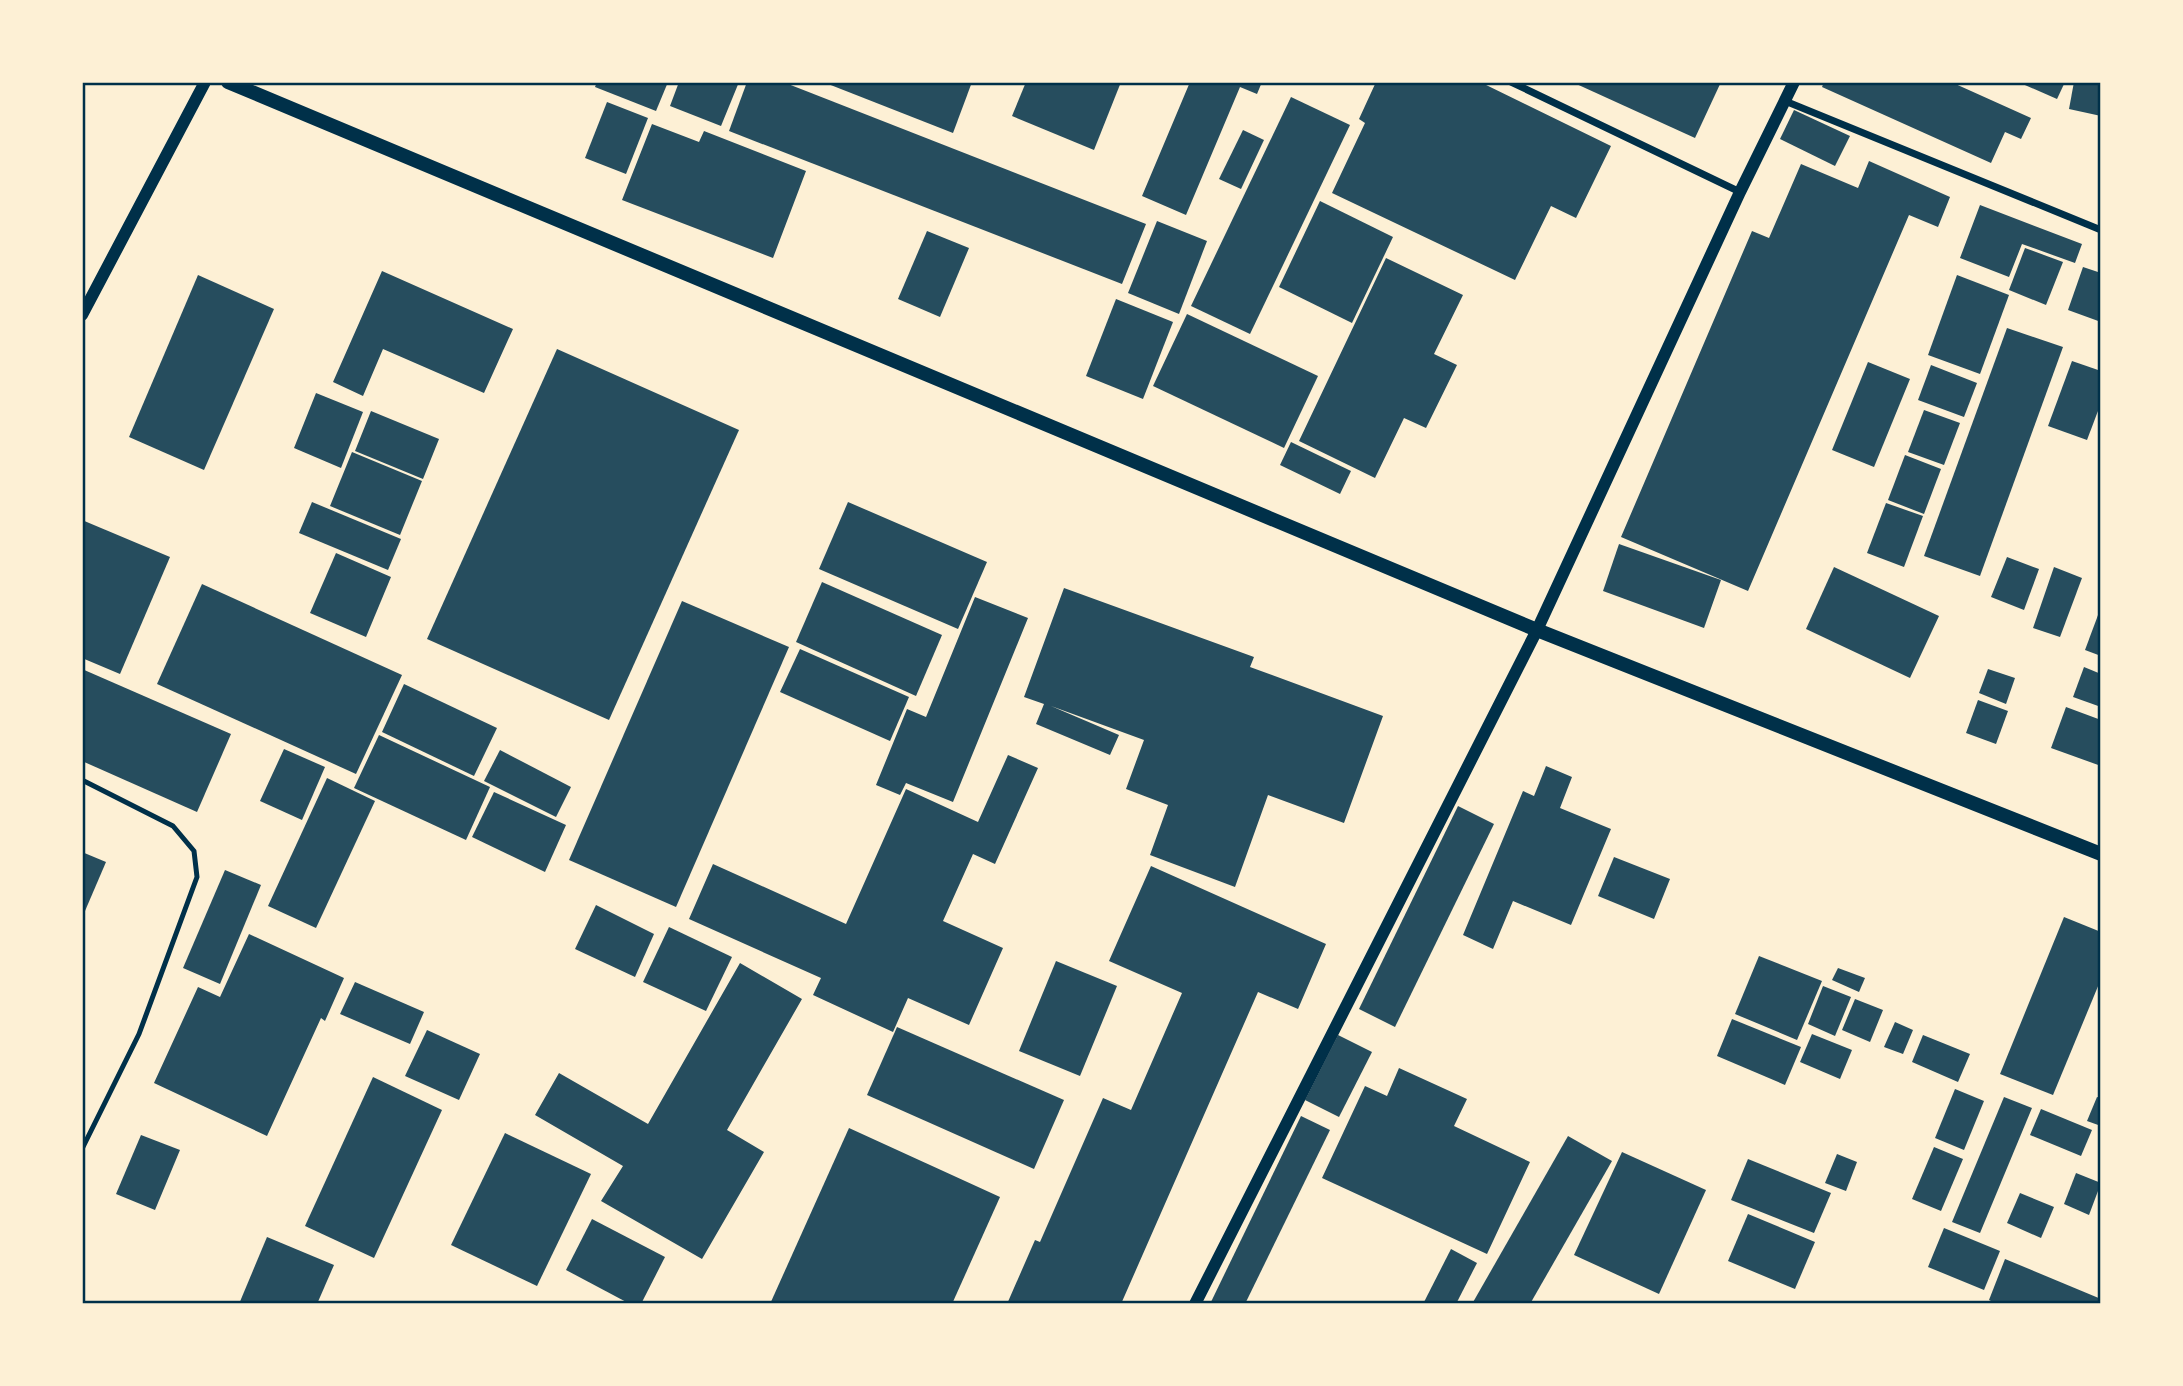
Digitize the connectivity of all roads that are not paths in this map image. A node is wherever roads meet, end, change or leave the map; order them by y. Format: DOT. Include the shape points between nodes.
graph roads {
  1 [pos="205,82"];
  2 [pos="228,82"];
  3 [pos="1511,82"];
  4 [pos="1794,82"];
  5 [pos="1785,101"];
  6 [pos="1740,192"];
  7 [pos="2101,230"];
  8 [pos="82,315"];
  9 [pos="1537,631"];
  10 [pos="82,780"];
  11 [pos="2101,854"];
  12 [pos="84,1138"];
  13 [pos="82,1149"];
  14 [pos="1195,1304"];
  1 -- 8 [label="street"];
  2 -- 9 [label="main road"];
  3 -- 6 [label="street"];
  4 -- 5 [label="street"];
  5 -- 6 [label="street"];
  5 -- 7 [label="street"];
  6 -- 9 [label="street"];
  9 -- 11 [label="main road"];
  9 -- 14 [label="street"];
  10 -- 12 [label="lane" via="173,826 194,850 197,877 139,1034"];
  12 -- 13 [label="lane"];
}
